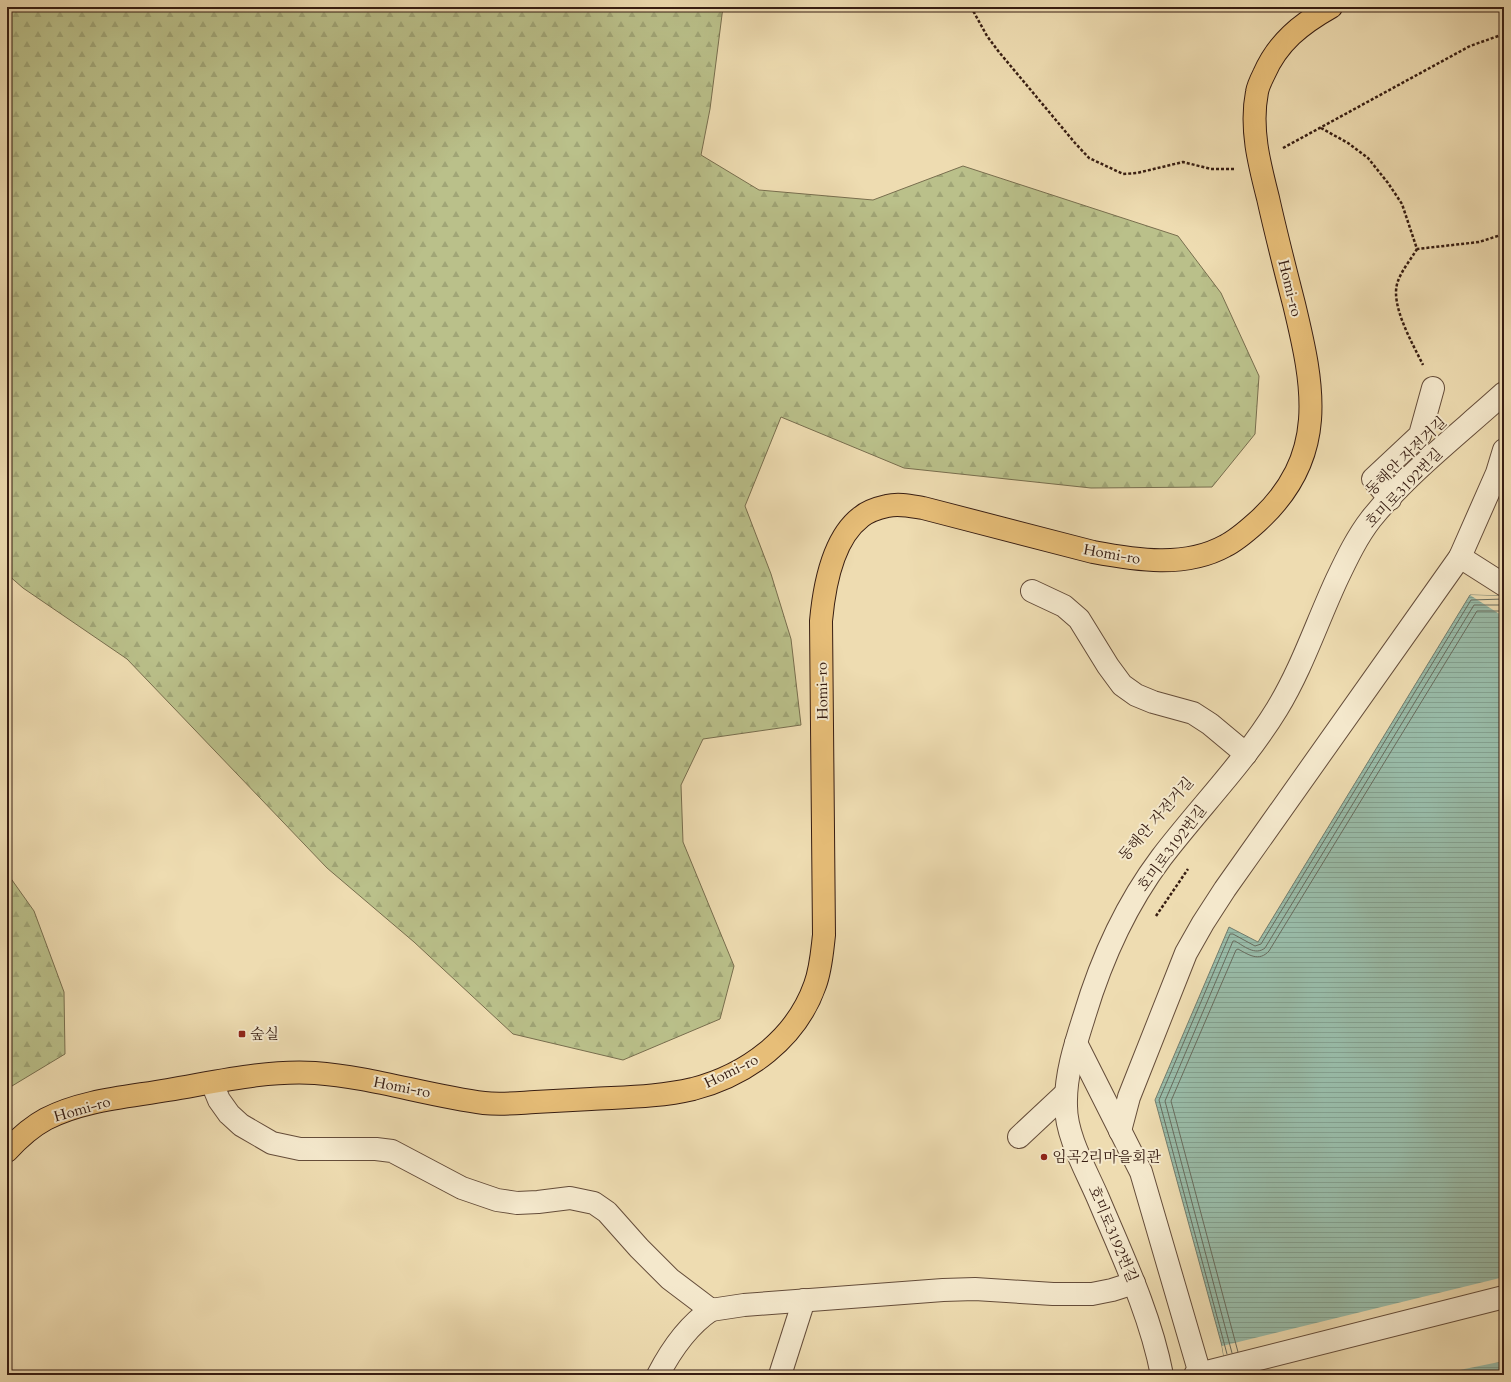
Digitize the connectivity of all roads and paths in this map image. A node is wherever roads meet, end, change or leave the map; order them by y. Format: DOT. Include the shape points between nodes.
graph roads {
  1 [pos="970,7"];
  2 [pos="1331,7"];
  3 [pos="1504,34"];
  4 [pos="1321,128"];
  5 [pos="1258,162"];
  6 [pos="1504,234"];
  7 [pos="1417,249"];
  8 [pos="1432,388"];
  9 [pos="1504,393"];
  10 [pos="1504,450"];
  11 [pos="1390,499"];
  12 [pos="1460,557"];
  13 [pos="1504,585"];
  14 [pos="1032,591"];
  15 [pos="1246,754"];
  16 [pos="1076,1044"];
  17 [pos="212,1083"];
  18 [pos="1066,1092"];
  19 [pos="1120,1131"];
  20 [pos="1019,1136"];
  21 [pos="7,1151"];
  22 [pos="1134,1283"];
  23 [pos="1504,1297"];
  24 [pos="804,1300"];
  25 [pos="711,1310"];
  26 [pos="1198,1374"];
  27 [pos="658,1375"];
  28 [pos="780,1375"];
  29 [pos="1162,1375"];
  1 -- 5 [label="path" via="986,36 1089,158 1123,174 1183,162 1227,170"];
  2 -- 5 [label="main road, Homi-ro" via="1294,32 1278,49 1266,68 1257,89 1254,109"];
  3 -- 4 [label="path" via="1470,46"];
  4 -- 5 [label="path"];
  4 -- 7 [label="path" via="1368,158 1383,176 1402,204"];
  5 -- 17 [label="main road, Homi-ro" via="1308,367 1311,423 1299,468 1266,513 1245,533 1224,547 1202,555 1176,560 1150,560 1093,552 904,505 888,506 861,517 841,543 827,579 821,621 824,927 822,959 808,1004 781,1041 750,1064 714,1082 641,1096 510,1104 486,1103 314,1073 265,1075"];
  6 -- 7 [label="path" via="1479,242"];
  7 -- 8 [label="path" via="1398,281 1396,300"];
  8 -- 11 [label="street" via="1420,435 1373,479"];
  9 -- 11 [label="street, 호미로3192번길"];
  10 -- 12 [label="street" via="1497,473"];
  11 -- 15 [label="street, 호미로3192번길" via="1371,519 1356,542 1278,708"];
  12 -- 13 [label="street"];
  12 -- 19 [label="street" via="1203,923 1186,953 1172,986 1129,1097"];
  14 -- 15 [label="street" via="1064,606 1079,619 1122,685 1136,695 1153,702 1193,713"];
  15 -- 16 [label="street, 호미로3192번길" via="1161,858 1125,914 1097,976"];
  16 -- 18 [label="street, 호미로3192번길"];
  16 -- 19 [label="street"];
  17 -- 21 [label="main road, Homi-ro" via="90,1104 67,1111 47,1119 30,1130"];
  17 -- 25 [label="street" via="219,1100 229,1114 241,1125 272,1144 300,1149 392,1151 462,1188 497,1200 517,1203 570,1198 594,1203 607,1212 670,1279"];
  18 -- 20 [label="street"];
  18 -- 22 [label="street, 호미로3192번길" via="1066,1109 1072,1139"];
  19 -- 26 [label="street" via="1142,1172"];
  22 -- 24 [label="street" via="1092,1294 975,1289"];
  22 -- 29 [label="street, 호미로3192번길" via="1150,1327"];
  23 -- 26 [label="street"];
  24 -- 25 [label="street"];
  24 -- 28 [label="street"];
  25 -- 27 [label="street" via="689,1328"];
}
